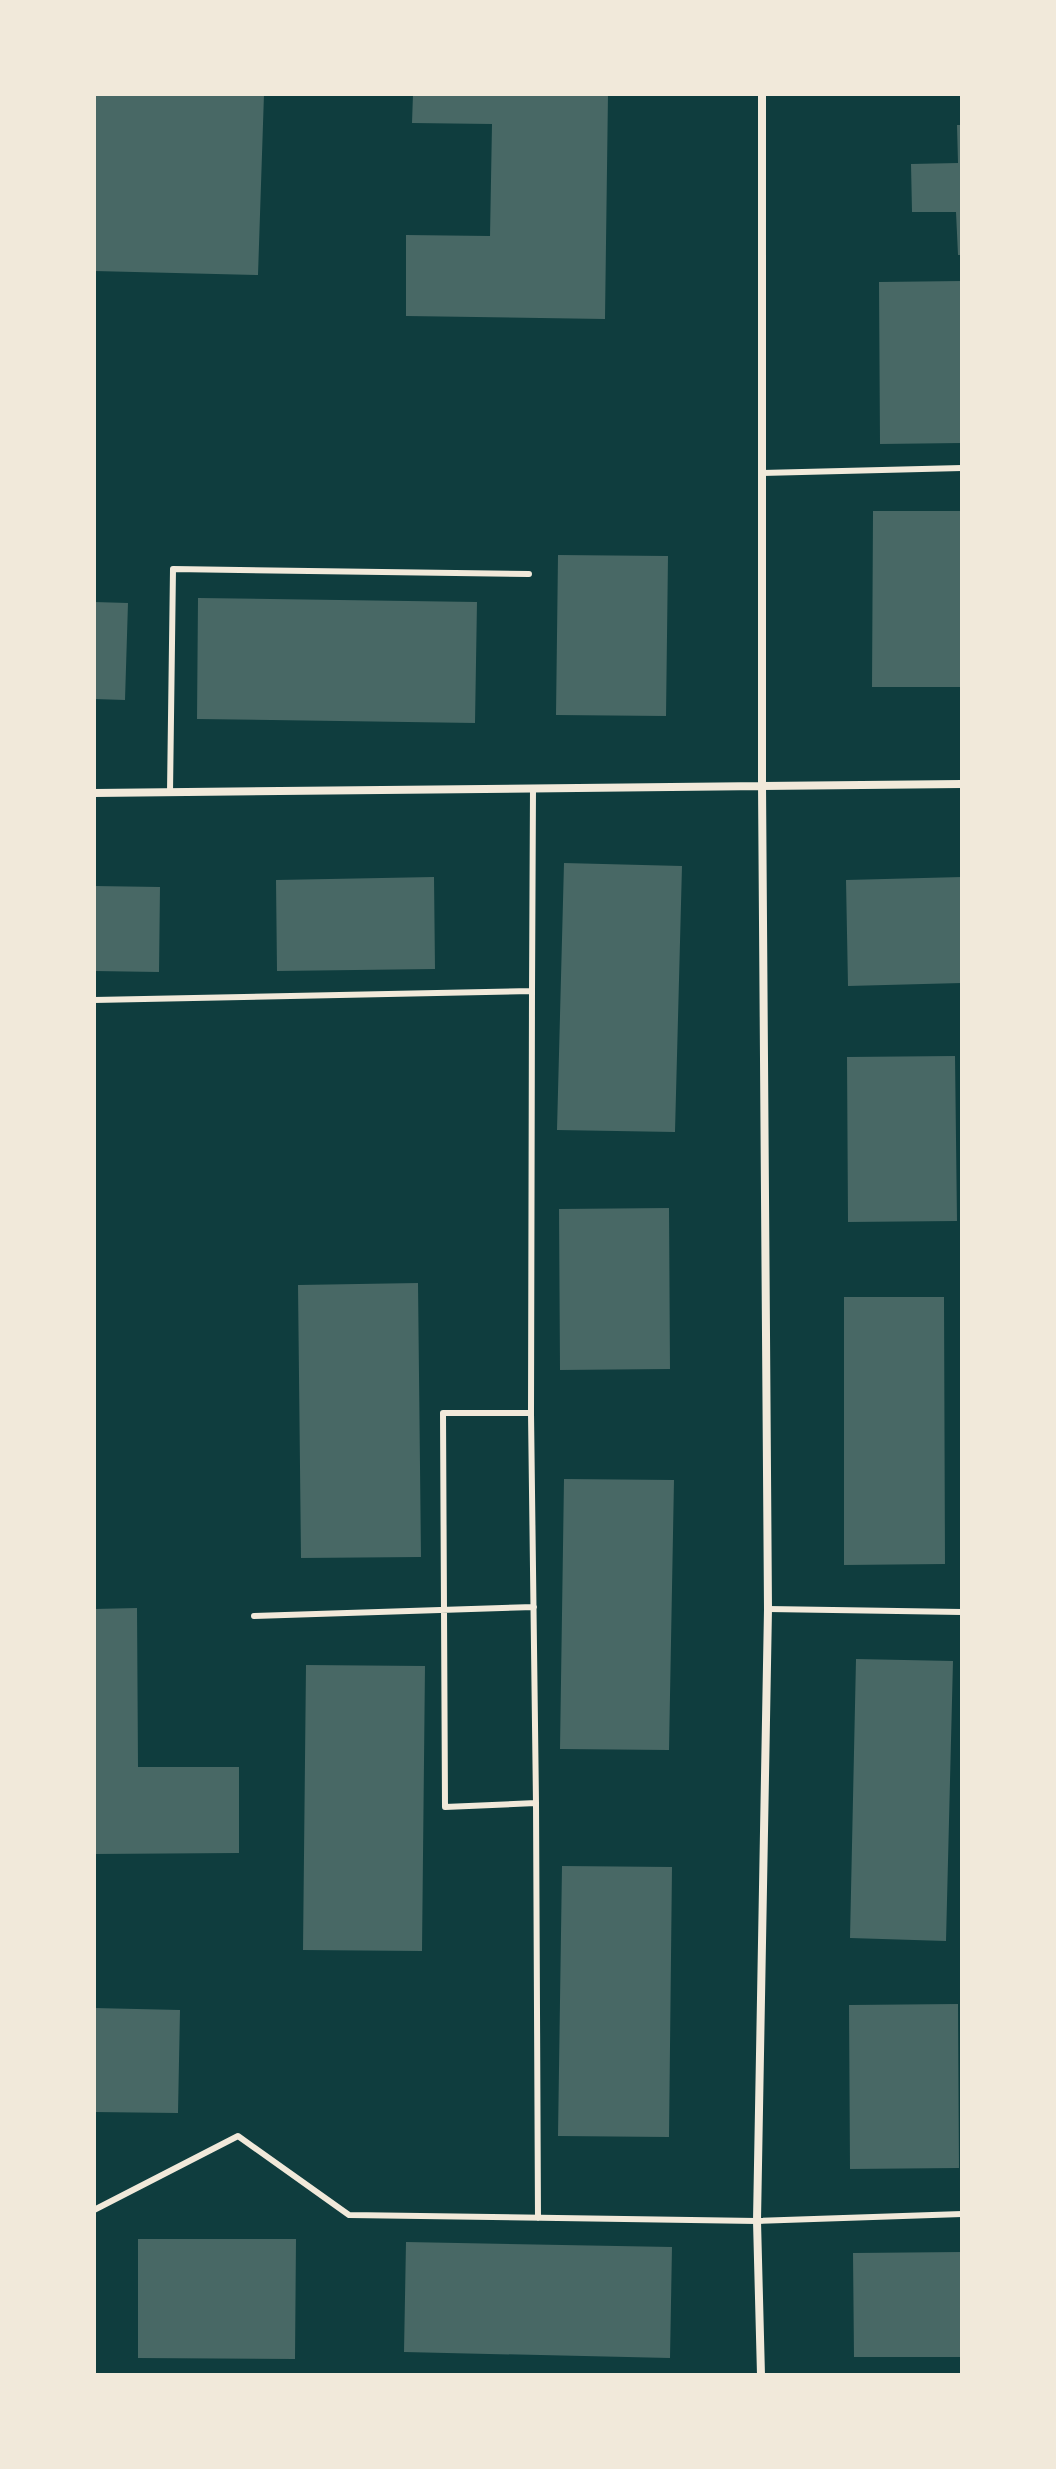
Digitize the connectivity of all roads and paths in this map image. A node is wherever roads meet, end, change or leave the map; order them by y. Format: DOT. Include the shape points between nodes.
graph roads {
  1 [pos="762,94"];
  2 [pos="962,468"];
  3 [pos="762,473"];
  4 [pos="529,574"];
  5 [pos="762,784"];
  6 [pos="962,784"];
  7 [pos="533,788"];
  8 [pos="170,792"];
  9 [pos="94,793"];
  10 [pos="532,991"];
  11 [pos="94,1000"];
  12 [pos="531,1413"];
  13 [pos="534,1607"];
  14 [pos="768,1609"];
  15 [pos="444,1610"];
  16 [pos="962,1612"];
  17 [pos="254,1616"];
  18 [pos="536,1803"];
  19 [pos="94,2210"];
  20 [pos="962,2214"];
  21 [pos="538,2218"];
  22 [pos="757,2221"];
  23 [pos="761,2375"];
  1 -- 3 [label="street"];
  2 -- 3 [label="lane"];
  3 -- 5 [label="street"];
  4 -- 8 [label="lane" via="173,569"];
  5 -- 6 [label="street"];
  5 -- 7 [label="street"];
  5 -- 14 [label="street"];
  7 -- 8 [label="street"];
  7 -- 10 [label="lane"];
  8 -- 9 [label="street"];
  10 -- 11 [label="lane"];
  10 -- 12 [label="lane"];
  12 -- 13 [label="lane"];
  12 -- 15 [label="lane" via="443,1413"];
  13 -- 15 [label="lane"];
  13 -- 18 [label="lane"];
  14 -- 16 [label="lane"];
  14 -- 22 [label="street"];
  15 -- 17 [label="lane"];
  15 -- 18 [label="lane" via="445,1807"];
  18 -- 21 [label="lane"];
  19 -- 21 [label="lane" via="238,2136 349,2215"];
  20 -- 22 [label="lane"];
  21 -- 22 [label="lane"];
  22 -- 23 [label="street"];
}
